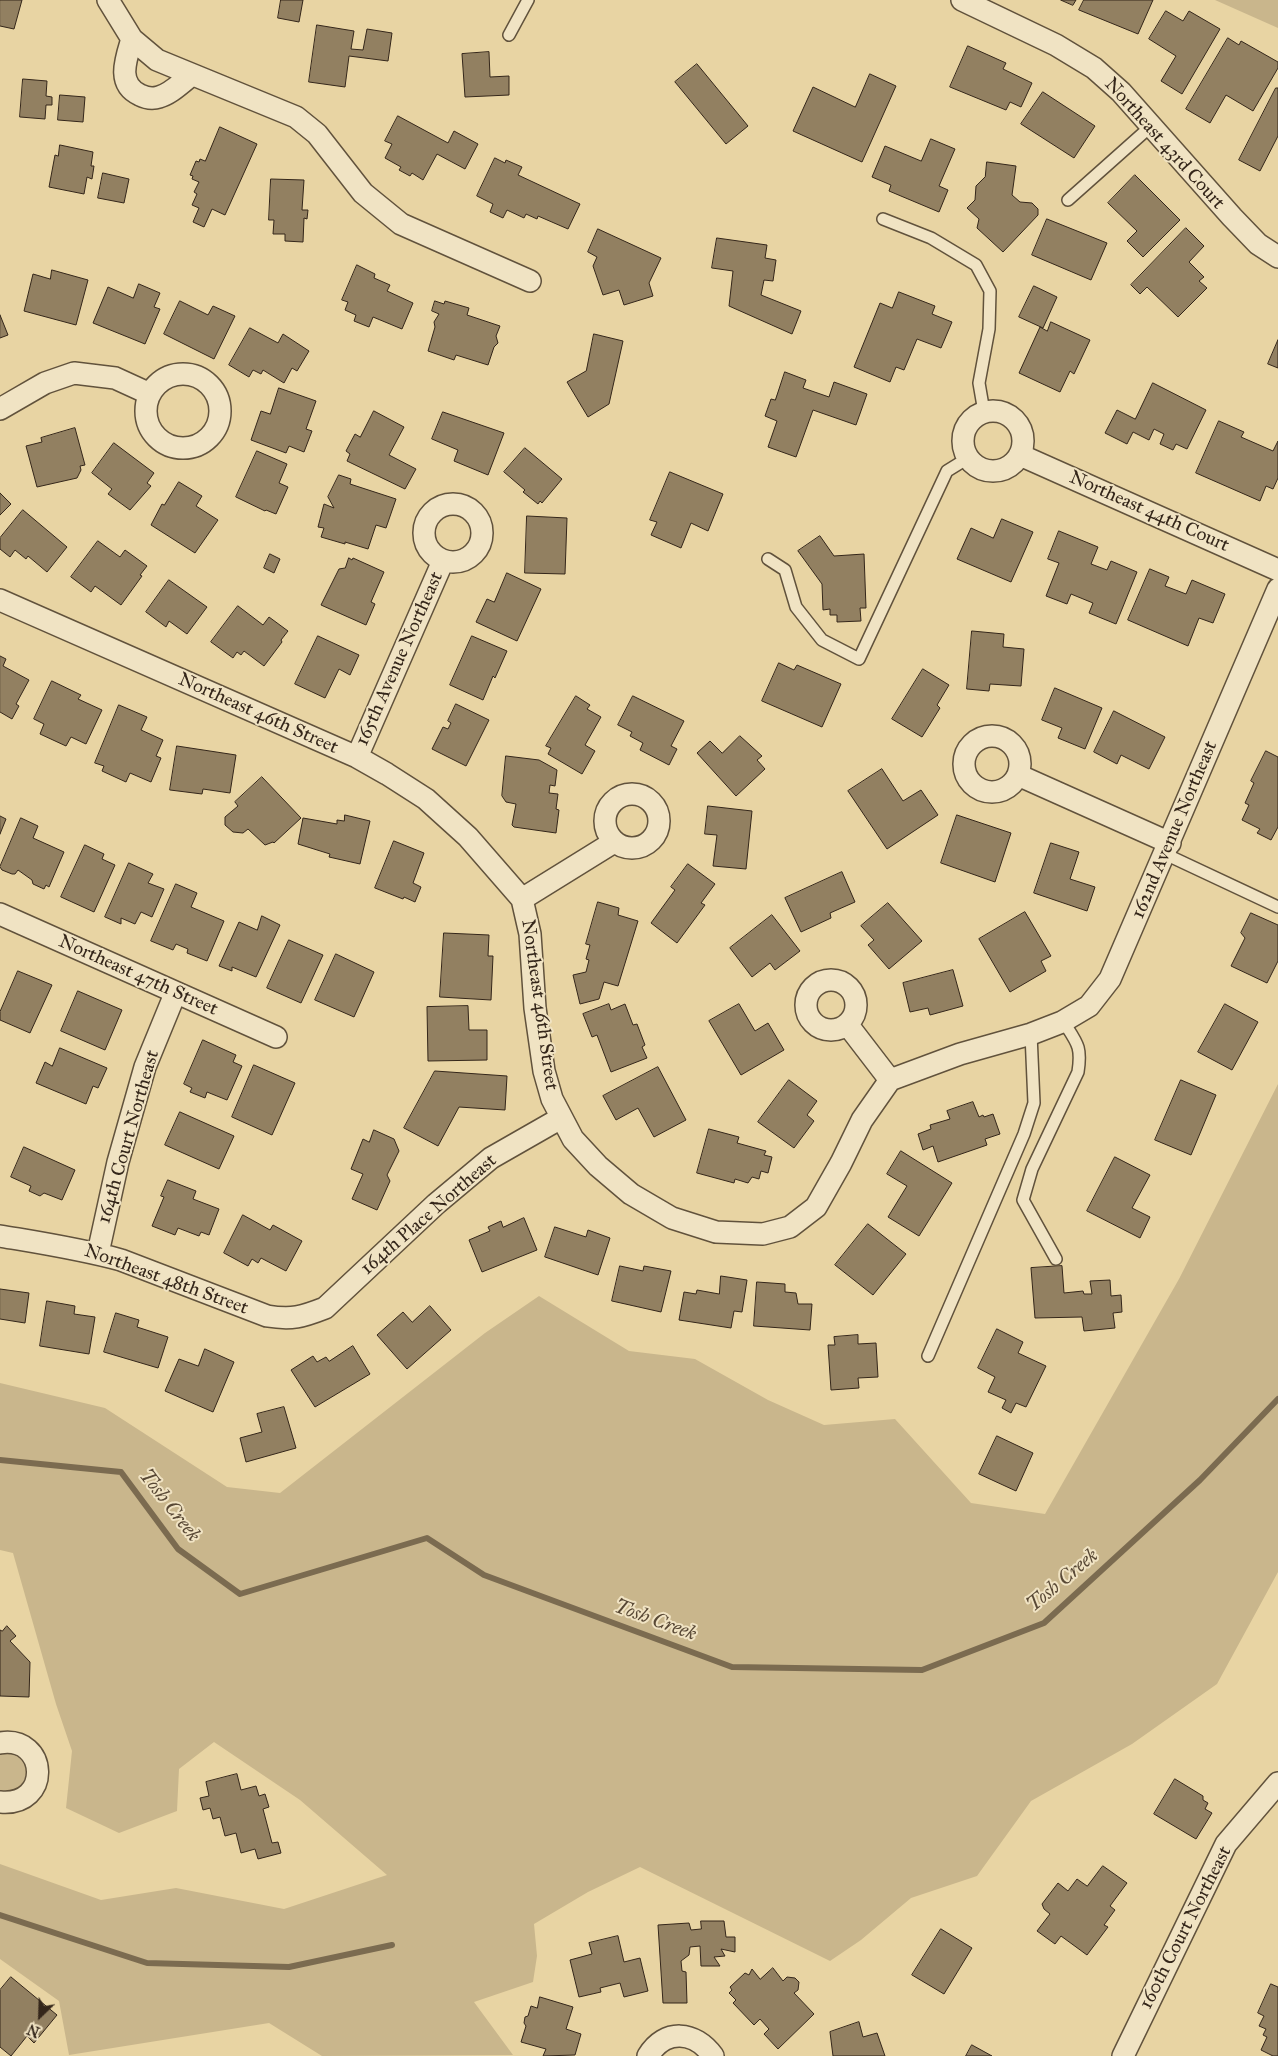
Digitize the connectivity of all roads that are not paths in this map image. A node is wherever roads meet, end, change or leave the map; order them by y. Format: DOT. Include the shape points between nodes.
graph roads {
  1 [pos="108,0"];
  2 [pos="528,0"];
  3 [pos="962,0"];
  4 [pos="509,36"];
  5 [pos="132,40"];
  6 [pos="192,75"];
  7 [pos="1150,127"];
  8 [pos="1068,200"];
  9 [pos="883,219"];
  10 [pos="1278,257"];
  11 [pos="530,281"];
  12 [pos="150,394"];
  13 [pos="0,409"];
  14 [pos="984,412"];
  15 [pos="1020,455"];
  16 [pos="968,458"];
  17 [pos="768,560"];
  18 [pos="443,561"];
  19 [pos="1278,570"];
  20 [pos="1278,589"];
  21 [pos="0,600"];
  22 [pos="357,758"];
  23 [pos="1018,775"];
  24 [pos="614,842"];
  25 [pos="1167,849"];
  26 [pos="522,899"];
  27 [pos="1278,907"];
  28 [pos="0,914"];
  29 [pos="176,994"];
  30 [pos="1063,1022"];
  31 [pos="848,1024"];
  32 [pos="1031,1034"];
  33 [pos="276,1037"];
  34 [pos="890,1080"];
  35 [pos="560,1118"];
  36 [pos="0,1236"];
  37 [pos="98,1253"];
  38 [pos="1056,1259"];
  39 [pos="302,1317"];
  40 [pos="928,1356"];
  41 [pos="0,1743"];
  42 [pos="1278,1783"];
  43 [pos="0,1802"];
  44 [pos="648,2056"];
  45 [pos="713,2056"];
  46 [pos="1123,2056"];
  1 -- 5 [label="street"];
  2 -- 4 [label="lane"];
  3 -- 7 [label="street, Northeast 43rd Court" via="1056,45 1094,68 1121,92"];
  5 -- 6 [label="street" via="157,60"];
  5 -- 6 [label="street" via="124,71 126,80 136,93 159,97"];
  6 -- 11 [label="street" via="296,117 317,134 363,193 400,224"];
  7 -- 8 [label="lane"];
  7 -- 10 [label="street, Northeast 43rd Court" via="1232,218 1258,244"];
  9 -- 14 [label="lane" via="930,238 976,265 990,291 989,329 979,383"];
  12 -- 13 [label="street" via="115,378 74,373 45,383"];
  14 -- 15 [label="street" via="1003,413 1018,424 1023,444"];
  14 -- 16 [label="street" via="964,431 962,440"];
  15 -- 16 [label="street" via="1005,469 995,471 975,466"];
  15 -- 19 [label="street, Northeast 44th Court"];
  16 -- 17 [label="lane" via="947,471 859,658 822,640 796,606 785,570"];
  18 -- 22 [label="street, 165th Avenue Northeast"];
  20 -- 25 [label="street, 162nd Avenue Northeast"];
  21 -- 22 [label="street, Northeast 46th Street"];
  22 -- 26 [label="street, Northeast 46th Street" via="426,799 468,836"];
  23 -- 25 [label="street"];
  24 -- 26 [label="street"];
  25 -- 27 [label="lane"];
  25 -- 30 [label="street, 162nd Avenue Northeast" via="1110,979 1089,1006"];
  26 -- 35 [label="street, Northeast 46th Street" via="530,934 535,1008 544,1071"];
  28 -- 29 [label="street, Northeast 47th Street"];
  29 -- 33 [label="street, Northeast 47th Street"];
  29 -- 37 [label="street, 164th Court Northeast" via="145,1067 118,1162"];
  30 -- 32 [label="street, 162nd Avenue Northeast"];
  30 -- 38 [label="lane" via="1077,1043 1080,1055 1078,1072 1032,1170 1023,1200"];
  31 -- 34 [label="street"];
  32 -- 34 [label="street" via="960,1054"];
  32 -- 40 [label="lane" via="1034,1103 1024,1134"];
  34 -- 35 [label="street, Northeast 46th Street" via="862,1120 816,1208 790,1227 763,1234 716,1232 672,1218 631,1194 598,1166"];
  35 -- 39 [label="street, 164th Place Northeast" via="491,1158 436,1204 325,1308"];
  36 -- 37 [label="street, Northeast 48th Street"];
  37 -- 39 [label="street, Northeast 48th Street" via="267,1316"];
  41 -- 43 [label="street" via="18,1744 27,1749 36,1762 38,1778 28,1795 10,1803"];
  42 -- 46 [label="street, 160th Court Northeast" via="1226,1844"];
  44 -- 45 [label="street" via="662,2041 684,2036 706,2046"];
}
